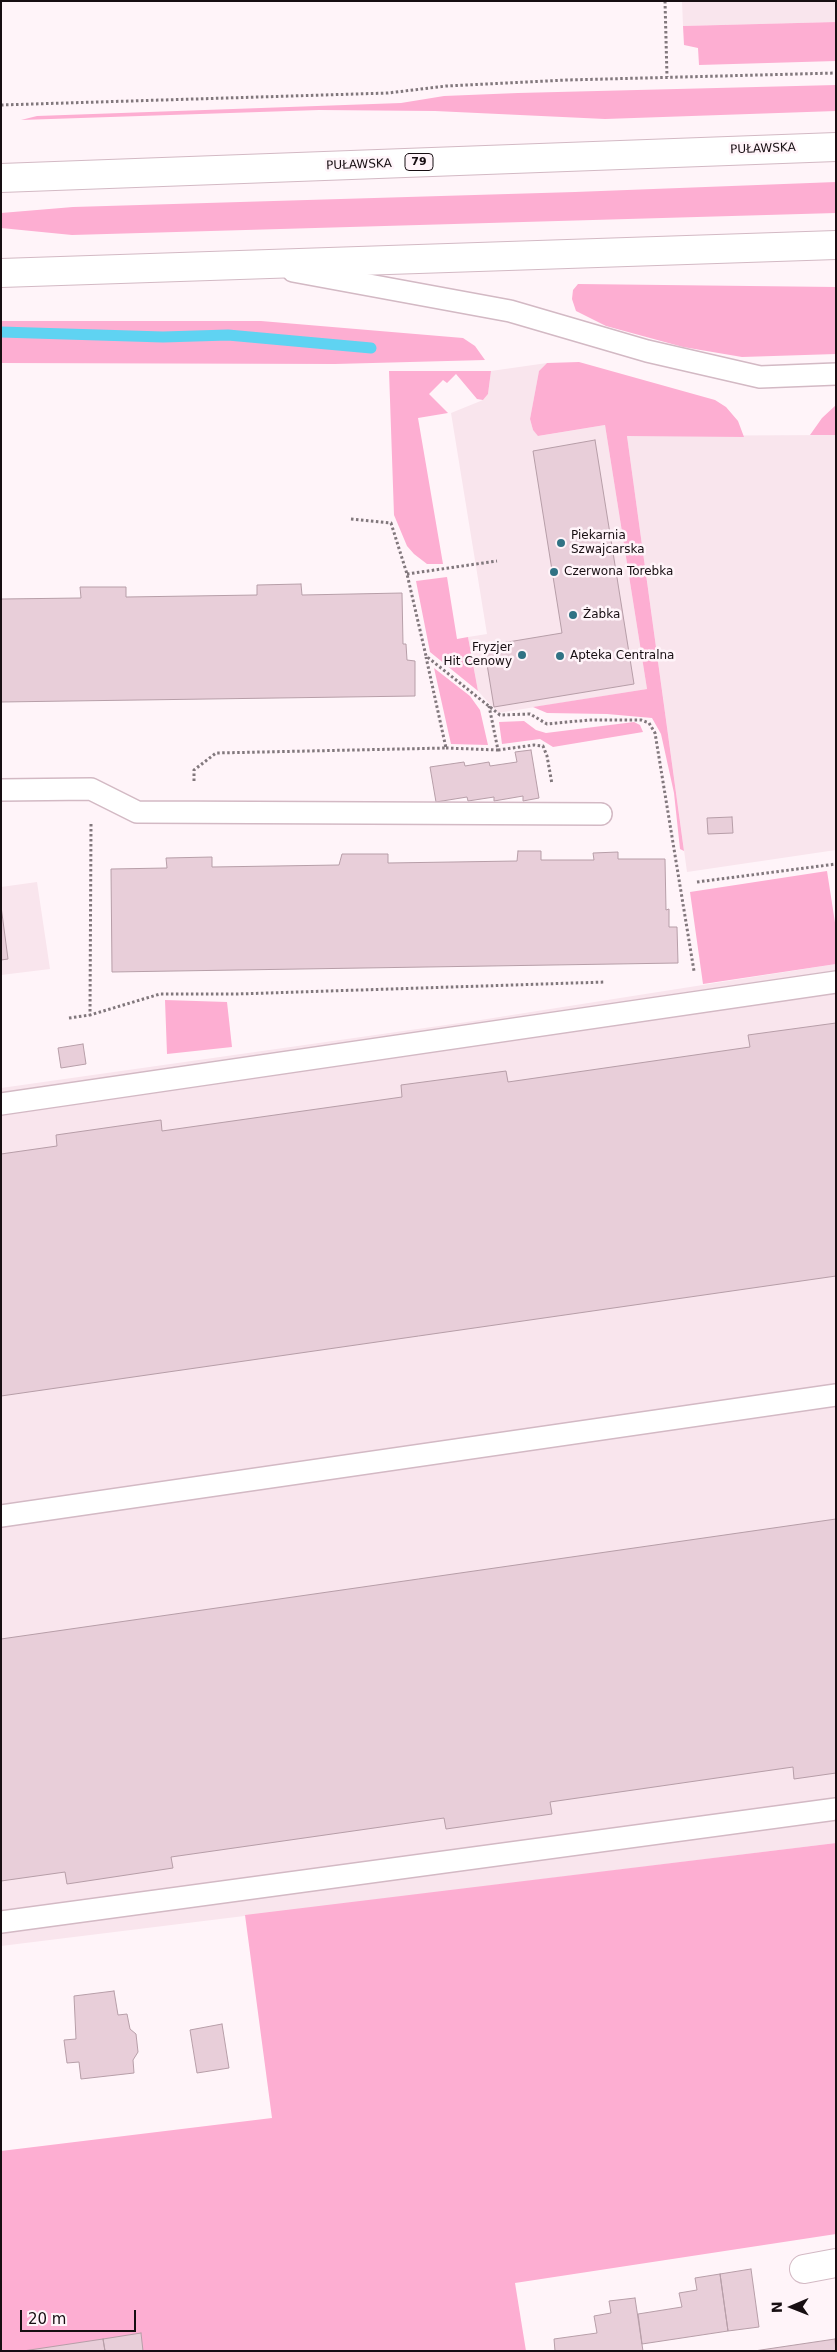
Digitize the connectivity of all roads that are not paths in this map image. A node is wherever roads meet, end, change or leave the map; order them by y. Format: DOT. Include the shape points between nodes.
graph roads {
  1 [pos="836,147"];
  2 [pos="1,178"];
  3 [pos="836,245"];
  4 [pos="258,264"];
  5 [pos="1,273"];
  6 [pos="836,374"];
  7 [pos="1,790"];
  8 [pos="600,814"];
  9 [pos="836,982"];
  10 [pos="1,1104"];
  11 [pos="836,1396"];
  12 [pos="1,1516"];
  13 [pos="836,1809"];
  14 [pos="1,1922"];
  15 [pos="836,2263"];
  16 [pos="804,2268"];
  1 -- 2 [label="main road, PUŁAWSKA / 79"];
  3 -- 4 [label="main road"];
  4 -- 5 [label="main road"];
  4 -- 6 [label="lane" via="510,311 647,351 760,377"];
  7 -- 8 [label="lane" via="91,788 137,812"];
  9 -- 10 [label="lane"];
  11 -- 12 [label="lane"];
  13 -- 14 [label="lane"];
  15 -- 16 [label="main road"];
}
